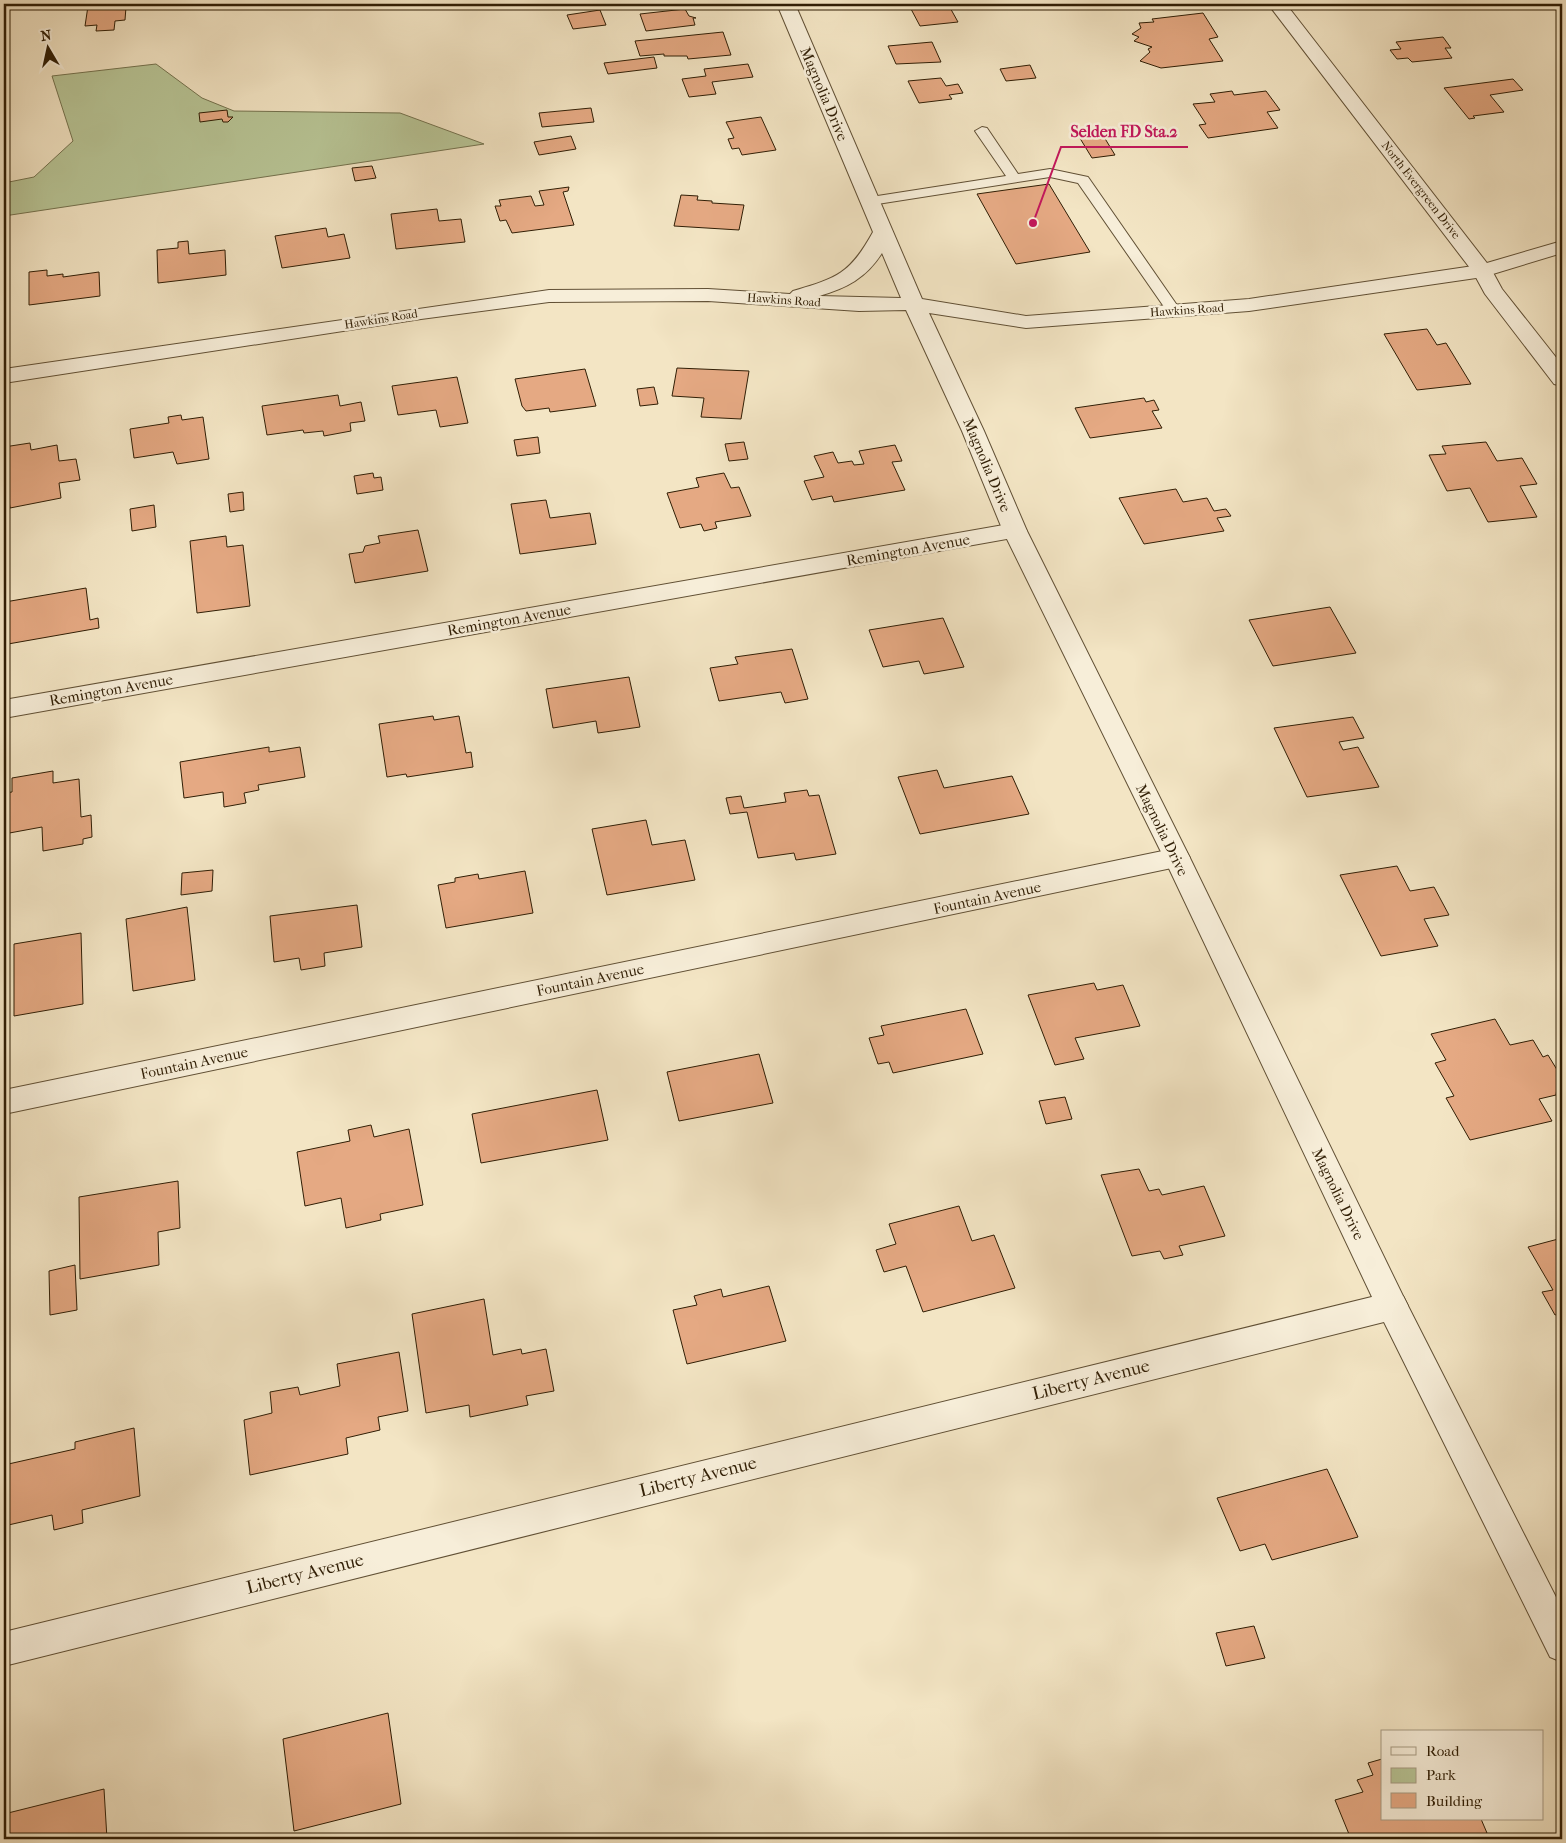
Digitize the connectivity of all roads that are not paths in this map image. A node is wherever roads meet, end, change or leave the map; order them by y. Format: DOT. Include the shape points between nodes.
graph roads {
  1 [pos="786,4"];
  2 [pos="1277,4"];
  3 [pos="982,131"];
  4 [pos="1014,178"];
  5 [pos="870,201"];
  6 [pos="883,232"];
  7 [pos="1562,247"];
  8 [pos="1483,271"];
  9 [pos="783,300"];
  10 [pos="914,304"];
  11 [pos="1174,311"];
  12 [pos="4,376"];
  13 [pos="1562,379"];
  14 [pos="1015,531"];
  15 [pos="4,709"];
  16 [pos="1176,858"];
  17 [pos="4,1102"];
  18 [pos="1392,1306"];
  19 [pos="1562,1645"];
  20 [pos="4,1649"];
  1 -- 5 [label="street, Magnolia Drive"];
  2 -- 8 [label="street, North Evergreen Drive"];
  3 -- 4 [label="lane"];
  4 -- 5 [label="lane"];
  4 -- 11 [label="lane" via="1050,173 1084,180"];
  5 -- 6 [label="street, Magnolia Drive"];
  6 -- 9 [label="street" via="868,262 851,278"];
  6 -- 10 [label="street, Magnolia Drive"];
  7 -- 8 [label="street, Hawkins Road"];
  8 -- 11 [label="street, Hawkins Road" via="1249,305"];
  8 -- 13 [label="street, North Evergreen Drive" via="1492,290"];
  9 -- 10 [label="street, Hawkins Road" via="860,305"];
  9 -- 12 [label="street, Hawkins Road" via="657,294 549,296 421,312"];
  10 -- 11 [label="street, Hawkins Road" via="1026,322"];
  10 -- 14 [label="street, Magnolia Drive"];
  14 -- 15 [label="street, Remington Avenue"];
  14 -- 16 [label="street, Magnolia Drive"];
  16 -- 17 [label="street, Fountain Avenue"];
  16 -- 18 [label="street, Magnolia Drive"];
  18 -- 19 [label="street, Magnolia Drive"];
  18 -- 20 [label="street, Liberty Avenue"];
}
